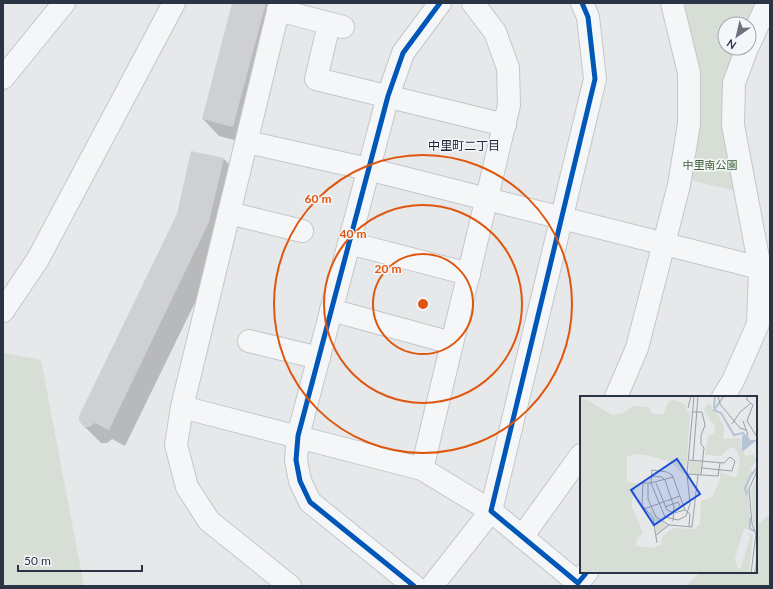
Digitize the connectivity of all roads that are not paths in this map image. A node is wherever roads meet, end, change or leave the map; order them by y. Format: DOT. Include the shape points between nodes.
graph roads {
  1 [pos="64,3"];
  2 [pos="174,3"];
  3 [pos="440,3"];
  4 [pos="473,3"];
  5 [pos="582,3"];
  6 [pos="672,3"];
  7 [pos="768,3"];
  8 [pos="279,7"];
  9 [pos="757,27"];
  10 [pos="744,56"];
  11 [pos="3,78"];
  12 [pos="388,96"];
  13 [pos="505,125"];
  14 [pos="247,142"];
  15 [pos="368,169"];
  16 [pos="487,198"];
  17 [pos="229,214"];
  18 [pos="563,217"];
  19 [pos="302,231"];
  20 [pos="349,243"];
  21 [pos="664,244"];
  22 [pos="760,268"];
  23 [pos="469,274"];
  24 [pos="331,310"];
  25 [pos="3,311"];
  26 [pos="248,341"];
  27 [pos="452,343"];
  28 [pos="319,358"];
  29 [pos="616,396"];
  30 [pos="723,396"];
  31 [pos="182,407"];
  32 [pos="298,436"];
  33 [pos="580,456"];
  34 [pos="422,469"];
  35 [pos="491,511"];
  36 [pos="522,537"];
  37 [pos="583,578"];
  38 [pos="290,586"];
  39 [pos="414,586"];
  40 [pos="432,586"];
  1 -- 11 [label="street"];
  2 -- 25 [label="street" via="38,259"];
  3 -- 12 [label="street" via="403,53"];
  4 -- 13 [label="street" via="495,32 508,68 510,105"];
  5 -- 18 [label="street" via="588,16 595,79"];
  6 -- 21 [label="street" via="689,73 689,124 679,185"];
  7 -- 9 [label="street"];
  8 -- 12 [label="street" via="336,25 316,79"];
  8 -- 14 [label="street"];
  10 -- 22 [label="street" via="734,83 732,125"];
  12 -- 13 [label="street"];
  12 -- 15 [label="street"];
  13 -- 16 [label="street"];
  14 -- 15 [label="street"];
  14 -- 17 [label="street"];
  15 -- 16 [label="street"];
  15 -- 20 [label="street"];
  16 -- 18 [label="street"];
  16 -- 23 [label="street"];
  17 -- 19 [label="street"];
  17 -- 31 [label="street"];
  18 -- 21 [label="street"];
  18 -- 35 [label="street"];
  20 -- 23 [label="street"];
  20 -- 24 [label="street"];
  21 -- 22 [label="street"];
  21 -- 29 [label="street" via="637,348"];
  22 -- 30 [label="street" via="758,324 733,381"];
  23 -- 27 [label="street"];
  24 -- 27 [label="street"];
  24 -- 28 [label="street"];
  26 -- 28 [label="street"];
  27 -- 34 [label="street"];
  28 -- 32 [label="street"];
  31 -- 32 [label="street"];
  31 -- 38 [label="street" via="176,445 187,487 209,521"];
  32 -- 34 [label="street"];
  32 -- 39 [label="street" via="296,460 300,481 310,502"];
  33 -- 36 [label="street"];
  34 -- 35 [label="street"];
  35 -- 36 [label="street"];
  35 -- 40 [label="street"];
  36 -- 37 [label="street"];
}
